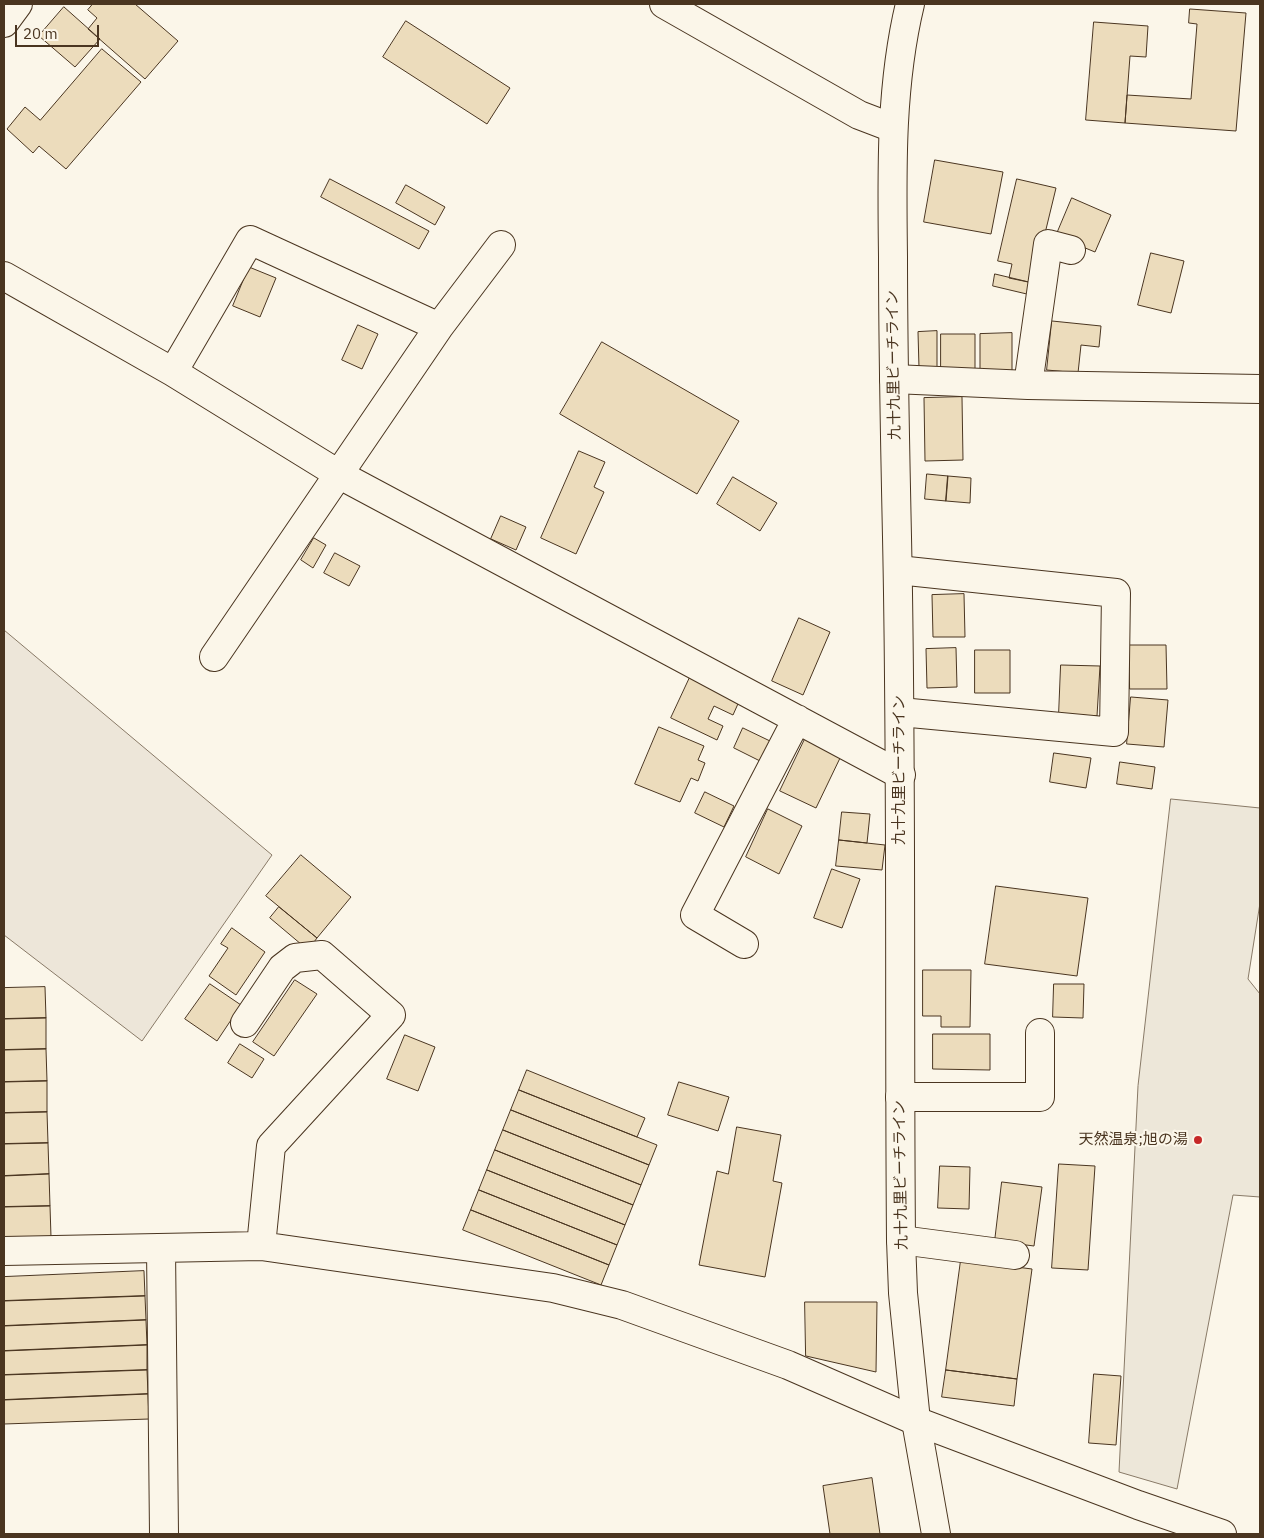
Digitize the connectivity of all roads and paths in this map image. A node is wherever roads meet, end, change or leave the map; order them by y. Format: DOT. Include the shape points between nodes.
graph roads {
  1 [pos="18,4"];
  2 [pos="664,4"];
  3 [pos="910,4"];
  4 [pos="4,23"];
  5 [pos="893,128"];
  6 [pos="501,245"];
  7 [pos="1071,250"];
  8 [pos="4,276"];
  9 [pos="439,327"];
  10 [pos="173,372"];
  11 [pos="894,379"];
  12 [pos="1028,385"];
  13 [pos="1260,389"];
  14 [pos="340,475"];
  15 [pos="898,570"];
  16 [pos="214,657"];
  17 [pos="900,712"];
  18 [pos="797,719"];
  19 [pos="901,775"];
  20 [pos="744,944"];
  21 [pos="245,1023"];
  22 [pos="1040,1033"];
  23 [pos="900,1097"];
  24 [pos="901,1240"];
  25 [pos="262,1246"];
  26 [pos="161,1248"];
  27 [pos="4,1251"];
  28 [pos="1015,1255"];
  29 [pos="916,1421"];
  30 [pos="164,1534"];
  31 [pos="936,1534"];
  32 [pos="1222,1534"];
  1 -- 4 [label="street"];
  2 -- 5 [label="street" via="859,115"];
  3 -- 5 [label="street, 九十九里ビーチライン"];
  5 -- 11 [label="street, 九十九里ビーチライン"];
  6 -- 9 [label="street"];
  7 -- 12 [label="street" via="1048,244"];
  8 -- 10 [label="street"];
  9 -- 10 [label="street" via="250,240"];
  9 -- 14 [label="street"];
  10 -- 14 [label="street"];
  11 -- 12 [label="street"];
  11 -- 15 [label="street, 九十九里ビーチライン"];
  12 -- 13 [label="street"];
  14 -- 16 [label="street"];
  14 -- 18 [label="street"];
  15 -- 17 [label="street, 九十九里ビーチライン"];
  15 -- 17 [label="street" via="1116,593 1114,732"];
  17 -- 19 [label="street, 九十九里ビーチライン"];
  18 -- 19 [label="street"];
  18 -- 20 [label="street" via="695,915"];
  19 -- 23 [label="street, 九十九里ビーチライン"];
  21 -- 25 [label="street" via="282,968 295,958 322,955 391,1015 271,1146"];
  22 -- 23 [label="street" via="1040,1097"];
  23 -- 24 [label="street, 九十九里ビーチライン"];
  24 -- 28 [label="street"];
  24 -- 29 [label="street, 九十九里ビーチライン"];
  25 -- 26 [label="street"];
  25 -- 29 [label="street" via="552,1288 622,1305 788,1366"];
  26 -- 27 [label="street"];
  26 -- 30 [label="street"];
  29 -- 31 [label="street, 九十九里ビーチライン"];
  29 -- 32 [label="street"];
}
